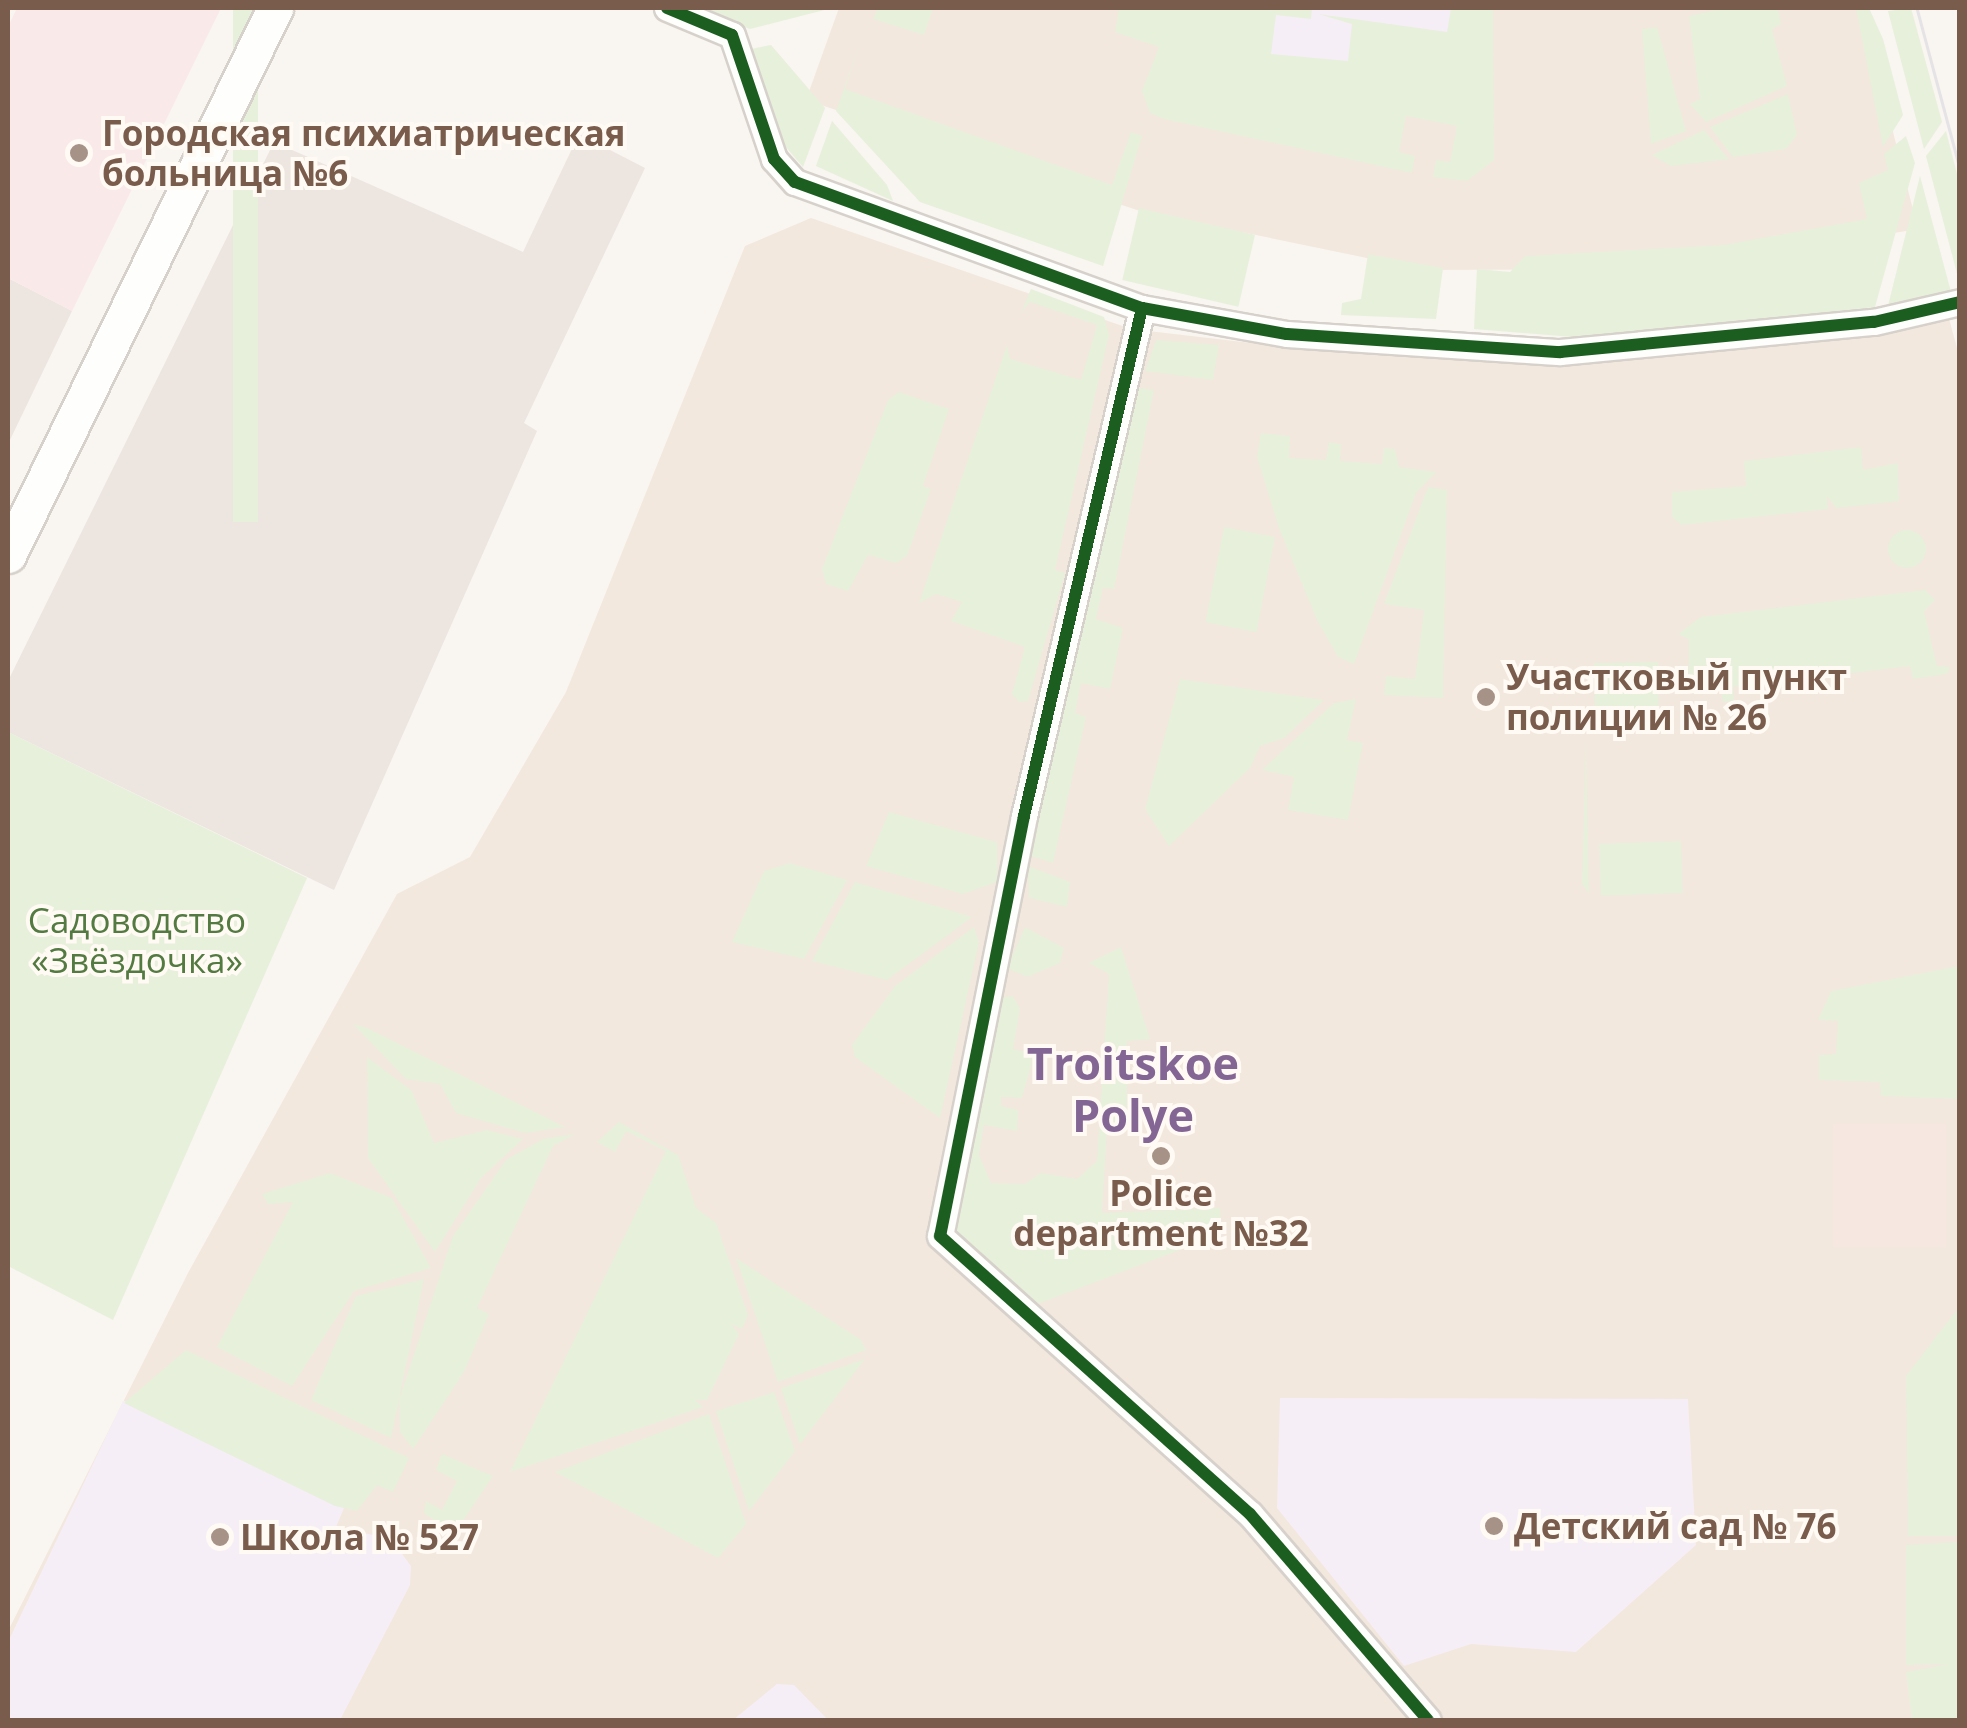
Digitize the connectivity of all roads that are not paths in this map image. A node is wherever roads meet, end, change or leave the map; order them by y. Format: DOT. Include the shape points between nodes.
graph roads {
  1 [pos="275,8"];
  2 [pos="667,8"];
  3 [pos="1960,302"];
  4 [pos="1142,308"];
  5 [pos="8,555"];
  6 [pos="1428,1720"];
  1 -- 5 [label="street"];
  2 -- 4 [label="street" via="732,35 774,159 795,182"];
  3 -- 4 [label="street" via="1874,322 1560,352 1287,334"];
  4 -- 6 [label="street" via="1024,816 940,1236 1250,1514"];
}
